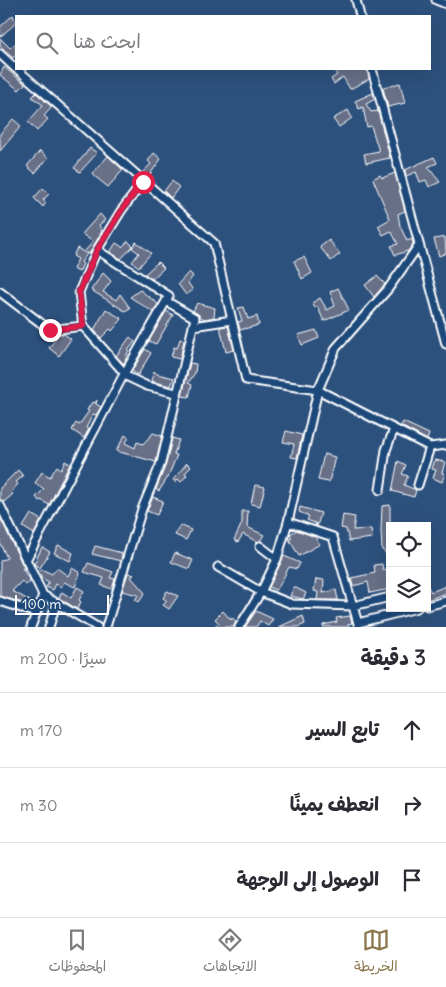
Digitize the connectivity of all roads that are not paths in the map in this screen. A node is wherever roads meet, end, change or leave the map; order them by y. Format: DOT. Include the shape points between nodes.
graph roads {
  1 [pos="356,0"];
  2 [pos="436,0"];
  3 [pos="446,4"];
  4 [pos="360,15"];
  5 [pos="0,54"];
  6 [pos="15,68"];
  7 [pos="17,70"];
  8 [pos="372,70"];
  9 [pos="143,182"];
  10 [pos="420,246"];
  11 [pos="97,250"];
  12 [pos="0,292"];
  13 [pos="166,301"];
  14 [pos="232,320"];
  15 [pos="83,326"];
  16 [pos="193,326"];
  17 [pos="446,344"];
  18 [pos="124,374"];
  19 [pos="318,390"];
  20 [pos="176,393"];
  21 [pos="394,429"];
  22 [pos="446,445"];
  23 [pos="430,447"];
  24 [pos="418,485"];
  25 [pos="380,490"];
  26 [pos="0,506"];
  27 [pos="288,522"];
  28 [pos="260,546"];
  29 [pos="277,559"];
  30 [pos="26,560"];
  31 [pos="218,567"];
  32 [pos="261,592"];
  33 [pos="43,595"];
  34 [pos="386,598"];
  35 [pos="0,601"];
  36 [pos="446,601"];
  37 [pos="56,604"];
  38 [pos="431,605"];
  39 [pos="353,606"];
  40 [pos="403,612"];
  41 [pos="36,613"];
  42 [pos="358,625"];
  43 [pos="31,627"];
  44 [pos="49,627"];
  45 [pos="97,627"];
  46 [pos="106,627"];
  47 [pos="239,627"];
  1 -- 4 [label="street"];
  2 -- 3 [label="street"];
  5 -- 6 [label="street"];
  7 -- 9 [label="street"];
  8 -- 10 [label="street"];
  9 -- 11 [label="street"];
  9 -- 14 [label="street" via="214,243"];
  10 -- 17 [label="street"];
  10 -- 19 [label="street" via="388,289 336,348"];
  11 -- 13 [label="street" via="169,296"];
  11 -- 15 [label="street" via="79,292"];
  12 -- 15 [label="street" via="50,330"];
  13 -- 16 [label="street" via="195,318"];
  13 -- 18 [label="street"];
  14 -- 16 [label="street"];
  14 -- 19 [label="street" via="246,380"];
  15 -- 18 [label="street"];
  16 -- 20 [label="street"];
  18 -- 20 [label="street" via="147,386"];
  18 -- 30 [label="street"];
  19 -- 21 [label="street"];
  19 -- 27 [label="street"];
  20 -- 46 [label="street" via="161,463 142,509"];
  21 -- 23 [label="street"];
  21 -- 25 [label="street" via="386,450"];
  22 -- 23 [label="street"];
  23 -- 24 [label="street"];
  26 -- 30 [label="street"];
  27 -- 29 [label="street"];
  27 -- 39 [label="street" via="333,536"];
  28 -- 29 [label="street"];
  29 -- 32 [label="street"];
  30 -- 33 [label="street"];
  31 -- 32 [label="street"];
  32 -- 39 [label="street" via="292,604"];
  32 -- 47 [label="street"];
  33 -- 37 [label="street"];
  33 -- 41 [label="street"];
  34 -- 39 [label="street"];
  35 -- 41 [label="street"];
  36 -- 38 [label="street"];
  37 -- 44 [label="street"];
  37 -- 45 [label="street"];
  39 -- 42 [label="street"];
  40 -- 42 [label="street"];
  41 -- 43 [label="street"];
}
